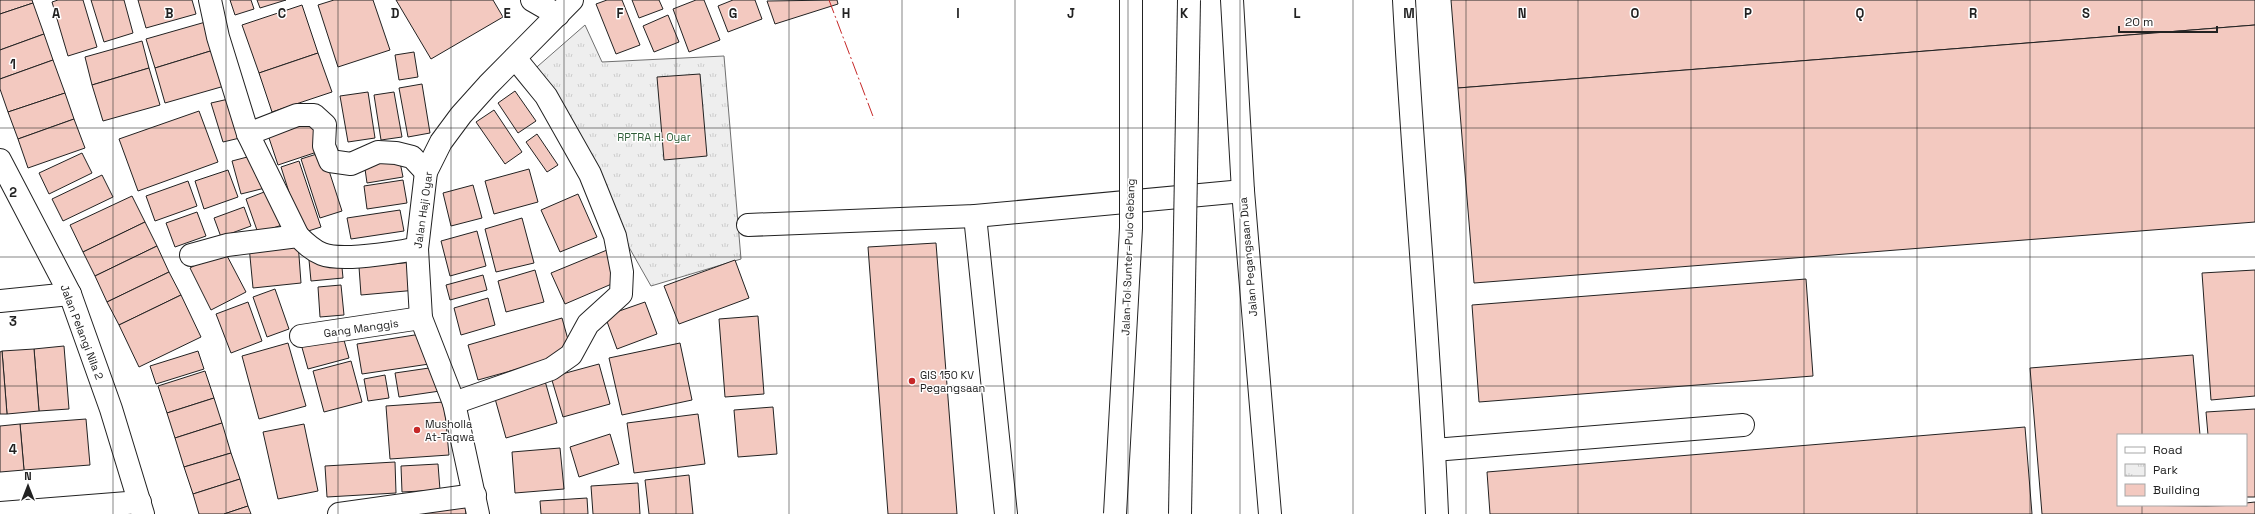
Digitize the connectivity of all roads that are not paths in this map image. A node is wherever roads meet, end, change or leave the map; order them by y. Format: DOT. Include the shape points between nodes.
graph roads {
  1 [pos="210,0"];
  2 [pos="532,0"];
  3 [pos="1132,0"];
  4 [pos="1189,0"];
  5 [pos="1232,0"];
  6 [pos="1404,0"];
  7 [pos="565,7"];
  8 [pos="515,58"];
  9 [pos="248,134"];
  10 [pos="0,160"];
  11 [pos="426,172"];
  12 [pos="1243,191"];
  13 [pos="975,216"];
  14 [pos="748,225"];
  15 [pos="298,236"];
  16 [pos="417,249"];
  17 [pos="191,255"];
  18 [pos="70,294"];
  19 [pos="0,301"];
  20 [pos="421,318"];
  21 [pos="301,336"];
  22 [pos="454,403"];
  23 [pos="1743,425"];
  24 [pos="1434,450"];
  25 [pos="477,505"];
  26 [pos="142,508"];
  27 [pos="0,513"];
  28 [pos="339,514"];
  29 [pos="1006,514"];
  30 [pos="1115,514"];
  31 [pos="1180,514"];
  32 [pos="1270,514"];
  33 [pos="1437,514"];
  1 -- 9 [label="main road" via="218,37"];
  2 -- 7 [label="main road"];
  3 -- 30 [label="main road, Jalan Tol Sunter–Pulo Gebang, bridge" via="1132,228"];
  4 -- 31 [label="main road, bridge"];
  5 -- 12 [label="main road, Jalan Pegangsaan Dua"];
  6 -- 24 [label="main road"];
  7 -- 8 [label="main road, Jalan Haji Oyar"];
  8 -- 11 [label="main road, Jalan Haji Oyar" via="461,115 441,142"];
  8 -- 22 [label="main road" via="546,96 590,174 615,236 622,272 621,294 588,324 571,355 551,369"];
  9 -- 11 [label="main road" via="297,115 314,115 325,125 324,146 330,161 351,164 378,152 396,153 412,156"];
  9 -- 15 [label="main road"];
  10 -- 18 [label="main road, Jalan Pelangi Nila 2"];
  11 -- 16 [label="main road, Jalan Haji Oyar"];
  12 -- 13 [label="main road"];
  12 -- 32 [label="main road, Jalan Pegangsaan Dua"];
  13 -- 14 [label="main road"];
  13 -- 29 [label="main road"];
  15 -- 16 [label="main road" via="323,254 348,257"];
  15 -- 17 [label="main road" via="227,245"];
  16 -- 20 [label="main road, Jalan Haji Oyar"];
  18 -- 19 [label="main road"];
  18 -- 26 [label="main road, Jalan Pelangi Nila 2" via="111,409"];
  20 -- 21 [label="main road, Gang Manggis"];
  20 -- 22 [label="main road, Jalan Haji Oyar"];
  22 -- 25 [label="main road, Jalan Haji Oyar"];
  23 -- 24 [label="main road"];
  24 -- 33 [label="main road"];
  25 -- 28 [label="main road"];
  26 -- 27 [label="main road"];
}
